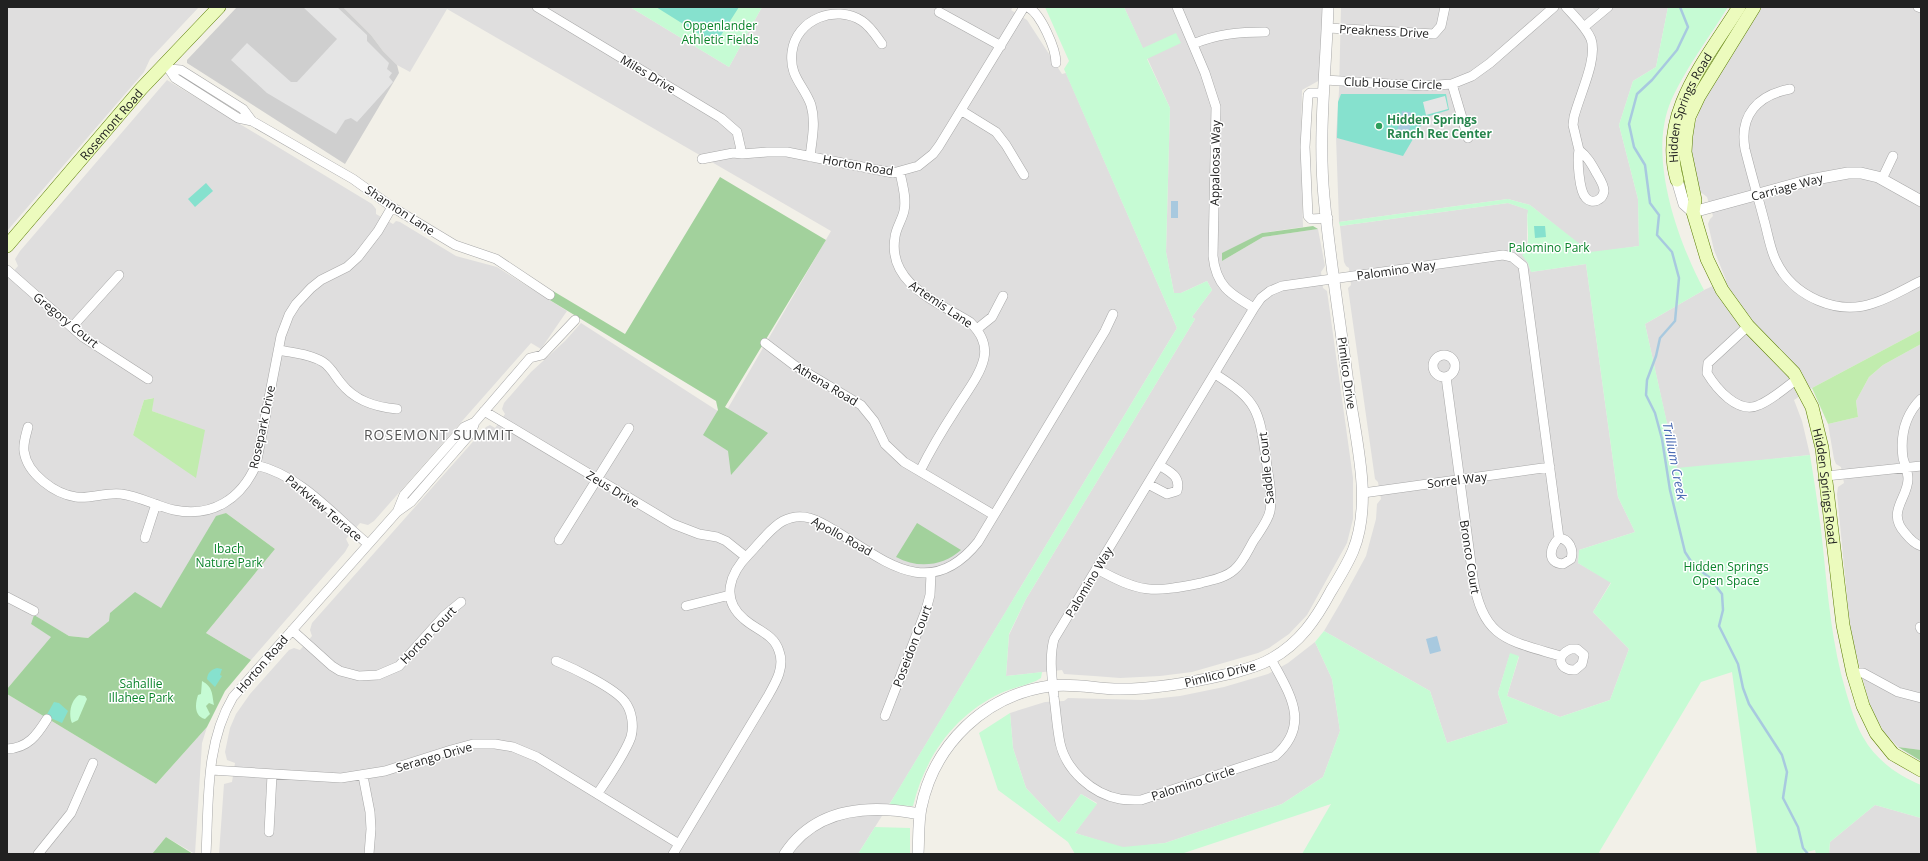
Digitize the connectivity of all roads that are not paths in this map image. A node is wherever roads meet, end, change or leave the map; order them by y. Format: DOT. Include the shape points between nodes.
graph roads {
  1 [pos="219,7"];
  2 [pos="537,7"];
  3 [pos="1024,7"];
  4 [pos="1028,7"];
  5 [pos="1177,7"];
  6 [pos="1328,7"];
  7 [pos="1445,7"];
  8 [pos="1554,7"];
  9 [pos="1566,7"];
  10 [pos="1608,7"];
  11 [pos="1739,7"];
  12 [pos="1754,7"];
  13 [pos="939,12"];
  14 [pos="1584,27"];
  15 [pos="1328,28"];
  16 [pos="1265,32"];
  17 [pos="882,44"];
  18 [pos="1193,44"];
  19 [pos="1001,46"];
  20 [pos="1056,63"];
  21 [pos="166,67"];
  22 [pos="1325,80"];
  23 [pos="1452,84"];
  24 [pos="1790,89"];
  25 [pos="1324,93"];
  26 [pos="962,111"];
  27 [pos="1468,138"];
  28 [pos="1579,150"];
  29 [pos="742,154"];
  30 [pos="1893,156"];
  31 [pos="810,157"];
  32 [pos="702,159"];
  33 [pos="900,172"];
  34 [pos="1024,175"];
  35 [pos="1882,179"];
  36 [pos="1677,180"];
  37 [pos="1758,194"];
  38 [pos="1921,201"];
  39 [pos="392,206"];
  40 [pos="1693,212"];
  41 [pos="1328,218"];
  42 [pos="7,246"];
  43 [pos="7,270"];
  44 [pos="119,275"];
  45 [pos="1334,278"];
  46 [pos="1921,281"];
  47 [pos="550,295"];
  48 [pos="1003,296"];
  49 [pos="1254,308"];
  50 [pos="1113,314"];
  51 [pos="576,320"];
  52 [pos="1748,326"];
  53 [pos="72,327"];
  54 [pos="977,329"];
  55 [pos="765,344"];
  56 [pos="279,350"];
  57 [pos="1215,374"];
  58 [pos="1446,377"];
  59 [pos="148,379"];
  60 [pos="1797,379"];
  61 [pos="1921,399"];
  62 [pos="397,409"];
  63 [pos="484,411"];
  64 [pos="28,427"];
  65 [pos="629,428"];
  66 [pos="256,464"];
  67 [pos="1159,465"];
  68 [pos="1921,466"];
  69 [pos="1550,467"];
  70 [pos="1906,467"];
  71 [pos="920,470"];
  72 [pos="1826,476"];
  73 [pos="597,479"];
  74 [pos="1459,480"];
  75 [pos="1148,484"];
  76 [pos="1363,493"];
  77 [pos="156,504"];
  78 [pos="994,516"];
  79 [pos="144,538"];
  80 [pos="1559,538"];
  81 [pos="559,540"];
  82 [pos="368,544"];
  83 [pos="1921,546"];
  84 [pos="746,557"];
  85 [pos="1097,569"];
  86 [pos="931,574"];
  87 [pos="730,595"];
  88 [pos="7,597"];
  89 [pos="460,602"];
  90 [pos="686,606"];
  91 [pos="34,611"];
  92 [pos="292,630"];
  93 [pos="1560,656"];
  94 [pos="1271,659"];
  95 [pos="556,662"];
  96 [pos="1853,673"];
  97 [pos="1052,686"];
  98 [pos="1921,698"];
  99 [pos="885,716"];
  100 [pos="47,718"];
  101 [pos="7,749"];
  102 [pos="93,763"];
  103 [pos="211,770"];
  104 [pos="1921,770"];
  105 [pos="272,775"];
  106 [pos="364,776"];
  107 [pos="598,794"];
  108 [pos="920,814"];
  109 [pos="269,832"];
  110 [pos="679,844"];
  111 [pos="38,854"];
  112 [pos="206,854"];
  113 [pos="369,854"];
  114 [pos="673,854"];
  115 [pos="785,854"];
  116 [pos="918,854"];
  1 -- 21 [label="main road, Rosemont Road"];
  2 -- 29 [label="street, Miles Drive" via="721,118 737,132"];
  3 -- 19 [label="street, Horton Road"];
  4 -- 20 [label="street" via="1035,12 1046,33 1056,56"];
  5 -- 18 [label="street, Appaloosa Way"];
  6 -- 15 [label="street, Pimlico Drive"];
  7 -- 15 [label="street, Preakness Drive" via="1441,26 1434,34"];
  8 -- 23 [label="street, Club House Circle" via="1490,63 1472,76"];
  9 -- 14 [label="street"];
  10 -- 14 [label="street"];
  11 -- 36 [label="main road, Hidden Springs Road" via="1681,105 1672,144"];
  12 -- 40 [label="main road, Hidden Springs Road" via="1699,96 1689,117 1685,152 1695,200"];
  13 -- 19 [label="street"];
  14 -- 28 [label="street" via="1593,48 1574,117 1573,125"];
  15 -- 22 [label="street, Pimlico Drive"];
  16 -- 18 [label="street" via="1233,32"];
  17 -- 31 [label="street" via="864,22 839,13 818,18 797,36 792,51 792,66 812,113 814,129"];
  18 -- 49 [label="street, Appaloosa Way" via="1216,107 1213,256 1215,270 1219,281 1228,292"];
  19 -- 26 [label="street, Horton Road"];
  21 -- 39 [label="street, Shannon Lane" via="175,78 238,118 252,121 353,179"];
  21 -- 42 [label="main road, Rosemont Road" via="116,118"];
  22 -- 23 [label="street, Club House Circle" via="1423,86"];
  22 -- 25 [label="street, Pimlico Drive"];
  23 -- 27 [label="street"];
  24 -- 37 [label="street" via="1773,92 1760,100 1746,123 1745,150"];
  25 -- 41 [label="street, Pimlico Drive" via="1323,171"];
  25 -- 41 [label="street" via="1310,93 1307,98 1305,147 1308,216 1311,219"];
  26 -- 33 [label="street, Horton Road" via="933,154 918,166"];
  26 -- 34 [label="street" via="997,133"];
  28 -- 28 [label="street" via="1582,193 1586,199 1597,201 1604,190 1602,184 1588,157"];
  29 -- 31 [label="street, Horton Road" via="767,152"];
  29 -- 32 [label="street, Horton Road" via="733,153"];
  30 -- 35 [label="street"];
  31 -- 33 [label="street, Horton Road" via="884,172"];
  33 -- 54 [label="street, Artemis Lane" via="905,201 895,237 896,262 915,289"];
  35 -- 37 [label="street, Carriage Way" via="1861,173 1841,174"];
  35 -- 38 [label="street, Carriage Way"];
  36 -- 40 [label="street, Hidden Springs Road" via="1684,204"];
  37 -- 40 [label="street, Carriage Way"];
  37 -- 46 [label="street" via="1776,262 1794,286 1805,294 1828,305 1856,308 1874,304"];
  39 -- 47 [label="street, Shannon Lane" via="455,245 496,259"];
  39 -- 56 [label="street, Rosepark Drive" via="378,231 358,257 347,267 321,280 296,304 284,327"];
  40 -- 52 [label="main road, Hidden Springs Road" via="1710,268 1728,300"];
  41 -- 45 [label="street, Pimlico Drive"];
  43 -- 53 [label="street, Gregory Court"];
  44 -- 53 [label="street"];
  45 -- 49 [label="street, Palomino Way" via="1270,290"];
  45 -- 69 [label="street, Palomino Way" via="1501,255 1517,260 1523,266"];
  45 -- 76 [label="street, Pimlico Drive"];
  48 -- 54 [label="street" via="992,317"];
  49 -- 57 [label="street, Palomino Way"];
  50 -- 78 [label="street, Apollo Road"];
  51 -- 63 [label="street, Horton Road" via="542,355 530,358"];
  52 -- 60 [label="main road, Hidden Springs Road" via="1781,358"];
  52 -- 60 [label="street" via="1708,363 1707,373 1719,389 1741,406 1758,406"];
  53 -- 59 [label="street, Gregory Court" via="83,337"];
  54 -- 71 [label="street, Artemis Lane" via="983,338 985,348 981,367 936,439"];
  55 -- 71 [label="street, Athena Road" via="794,366 861,405 874,421 885,444 904,462"];
  56 -- 62 [label="street" via="318,359 328,366 356,397 376,406"];
  56 -- 66 [label="street, Rosepark Drive"];
  57 -- 67 [label="street, Palomino Way"];
  57 -- 85 [label="street, Saddle Court" via="1245,395 1260,418 1263,434 1271,492 1270,513 1242,561 1235,570 1218,579 1175,589 1158,590 1129,586"];
  58 -- 74 [label="street, Bronco Court"];
  60 -- 72 [label="main road, Hidden Springs Road" via="1816,418"];
  61 -- 70 [label="street" via="1910,411 1903,430 1903,456"];
  63 -- 73 [label="street, Zeus Drive"];
  63 -- 82 [label="street, Horton Road" via="475,422 464,427 404,495 398,510"];
  64 -- 77 [label="street, Rosepark Drive" via="24,441 25,455 31,468 42,481 55,490 76,497 122,494"];
  65 -- 73 [label="street"];
  66 -- 77 [label="street, Rosepark Drive" via="241,490 222,505 190,511 175,510"];
  66 -- 82 [label="street, Parkview Terrace" via="281,472 294,481"];
  67 -- 75 [label="street, Palomino Way"];
  67 -- 75 [label="street" via="1177,478 1177,491 1167,494"];
  68 -- 70 [label="street"];
  69 -- 74 [label="street, Sorrel Way"];
  69 -- 80 [label="street, Palomino Way"];
  70 -- 72 [label="street"];
  70 -- 83 [label="street" via="1908,478 1900,501 1898,524 1909,538"];
  71 -- 78 [label="street, Athena Road"];
  72 -- 96 [label="main road, Hidden Springs Road" via="1844,635"];
  73 -- 81 [label="street"];
  73 -- 84 [label="street, Zeus Drive" via="673,524 726,541"];
  74 -- 76 [label="street, Sorrel Way"];
  74 -- 93 [label="street, Bronco Court" via="1475,593 1484,616 1491,626 1509,640"];
  75 -- 85 [label="street, Palomino Way"];
  76 -- 94 [label="street, Pimlico Drive" via="1359,535 1345,568 1312,624 1291,646"];
  77 -- 79 [label="street"];
  78 -- 86 [label="street, Apollo Road" via="978,542 964,558"];
  82 -- 92 [label="street, Horton Road"];
  84 -- 86 [label="street, Apollo Road" via="779,523 791,518 805,517 819,521 896,566 912,572"];
  84 -- 87 [label="street, Apollo Road" via="733,575"];
  85 -- 97 [label="street, Palomino Way" via="1054,639"];
  86 -- 99 [label="street, Poseidon Court" via="926,610"];
  87 -- 90 [label="street"];
  87 -- 110 [label="street" via="733,606 744,620 776,643 780,652 780,670 768,696"];
  88 -- 91 [label="street"];
  89 -- 92 [label="street, Horton Court" via="399,666 378,675 359,676 340,671"];
  92 -- 103 [label="street, Horton Road" via="233,697 224,713 215,741"];
  94 -- 97 [label="street, Pimlico Drive" via="1239,671 1170,686 1132,689"];
  94 -- 97 [label="street, Palomino Circle" via="1296,713 1292,732 1285,747 1275,756 1141,800 1112,797 1080,778 1073,770 1060,743"];
  95 -- 107 [label="street" via="615,693 624,700 630,711 630,738"];
  96 -- 98 [label="street" via="1863,673 1898,692"];
  96 -- 104 [label="main road, Hidden Springs Road" via="1863,706 1876,733 1893,754"];
  97 -- 108 [label="street, Pimlico Drive" via="1026,691 1000,701 964,727 934,769"];
  100 -- 101 [label="street" via="36,737 21,747"];
  102 -- 111 [label="street" via="71,813"];
  103 -- 105 [label="street, Serango Drive"];
  103 -- 112 [label="street, Horton Road"];
  105 -- 106 [label="street, Serango Drive" via="324,778"];
  105 -- 109 [label="street"];
  106 -- 107 [label="street, Serango Drive" via="473,744 495,744 526,752"];
  106 -- 113 [label="street" via="372,829"];
  107 -- 110 [label="street, Serango Drive"];
  108 -- 115 [label="street" via="875,810 841,813 808,828"];
  108 -- 116 [label="street, Pimlico Drive"];
  110 -- 114 [label="street"];
}
